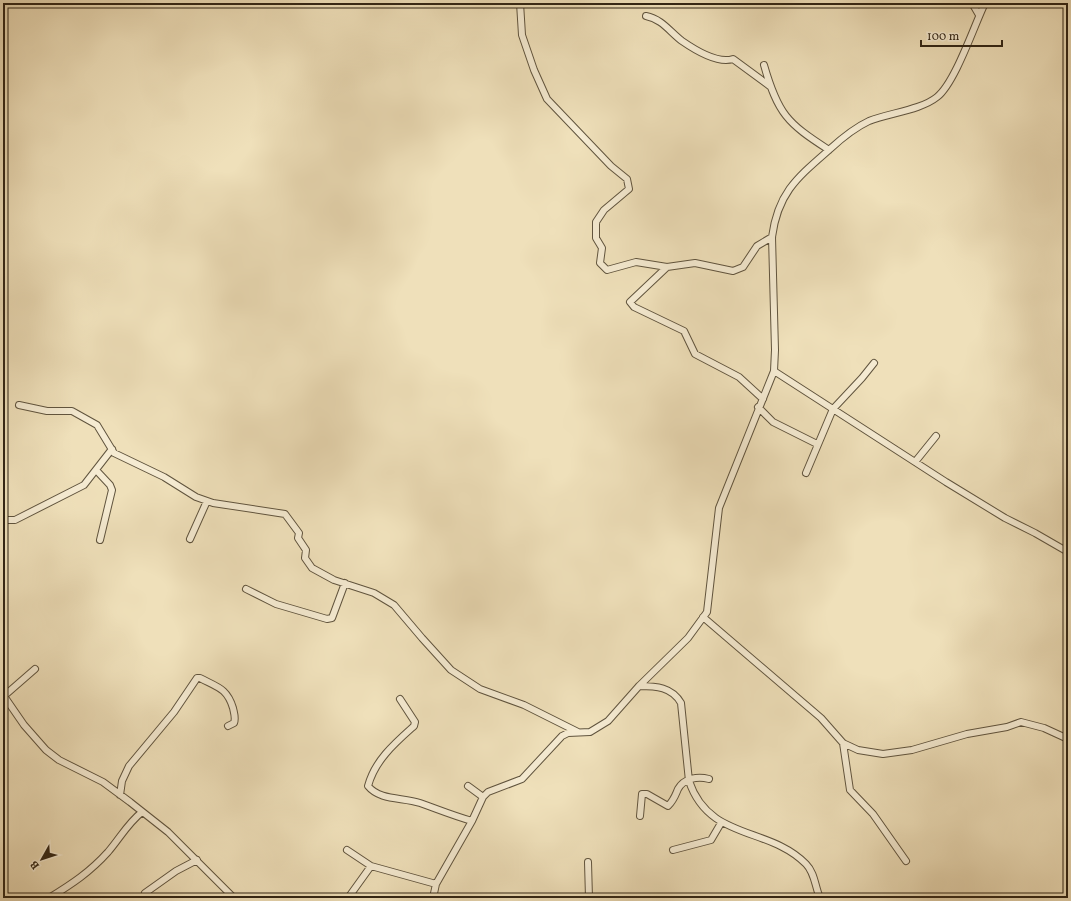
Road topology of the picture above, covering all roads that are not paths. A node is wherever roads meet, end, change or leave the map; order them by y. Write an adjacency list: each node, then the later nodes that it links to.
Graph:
1 (520, 3): 10 (street)
2 (972, 3): 4 (street)
3 (985, 3): 4 (street)
4 (979, 15): 8 (street)
5 (646, 16): 7 (street)
6 (764, 65): 7 (street)
7 (770, 87): 8 (street)
8 (829, 150): 9 (street)
9 (772, 237): 10 (street); 12 (street)
10 (667, 267): 13 (street)
11 (874, 363): 16 (street)
12 (774, 370): 13 (street); 16 (street)
13 (763, 398): 15 (street)
14 (19, 405): 19 (street)
15 (758, 407): 18 (street); 30 (street)
16 (833, 409): 18 (street); 20 (street)
17 (936, 436): 20 (street)
18 (818, 444): 22 (street)
19 (112, 449): 21 (street); 23 (street)
20 (915, 462): 27 (street)
21 (96, 470): 24 (street); 26 (street)
22 (806, 473)
23 (207, 501): 25 (street); 28 (street)
24 (3, 520)
25 (190, 539)
26 (100, 540)
27 (1068, 552)
28 (345, 583): 29 (street); 35 (street)
29 (246, 589)
30 (704, 617): 32 (street); 37 (street)
31 (35, 669): 41 (street)
32 (639, 686): 35 (street); 39 (street)
33 (400, 699): 45 (street)
34 (228, 726): 41 (street)
35 (579, 733): 42 (street)
36 (1068, 739): 37 (street)
37 (843, 742): 50 (street)
38 (709, 779): 39 (street)
39 (689, 781): 44 (street); 46 (street)
40 (468, 786): 42 (street)
41 (120, 795): 43 (street)
42 (482, 797): 45 (street)
43 (142, 812): 49 (street); 55 (street)
44 (640, 816)
45 (472, 821): 53 (street)
46 (721, 822): 48 (street); 60 (street)
47 (347, 850): 52 (street)
48 (673, 850)
49 (197, 860): 54 (street); 56 (street)
50 (906, 861)
51 (588, 862): 59 (street)
52 (371, 866): 53 (street); 57 (street)
53 (436, 884): 58 (street)
54 (145, 893)
55 (49, 898)
56 (234, 898)
57 (348, 898)
58 (433, 898)
59 (589, 898)
60 (820, 898)

